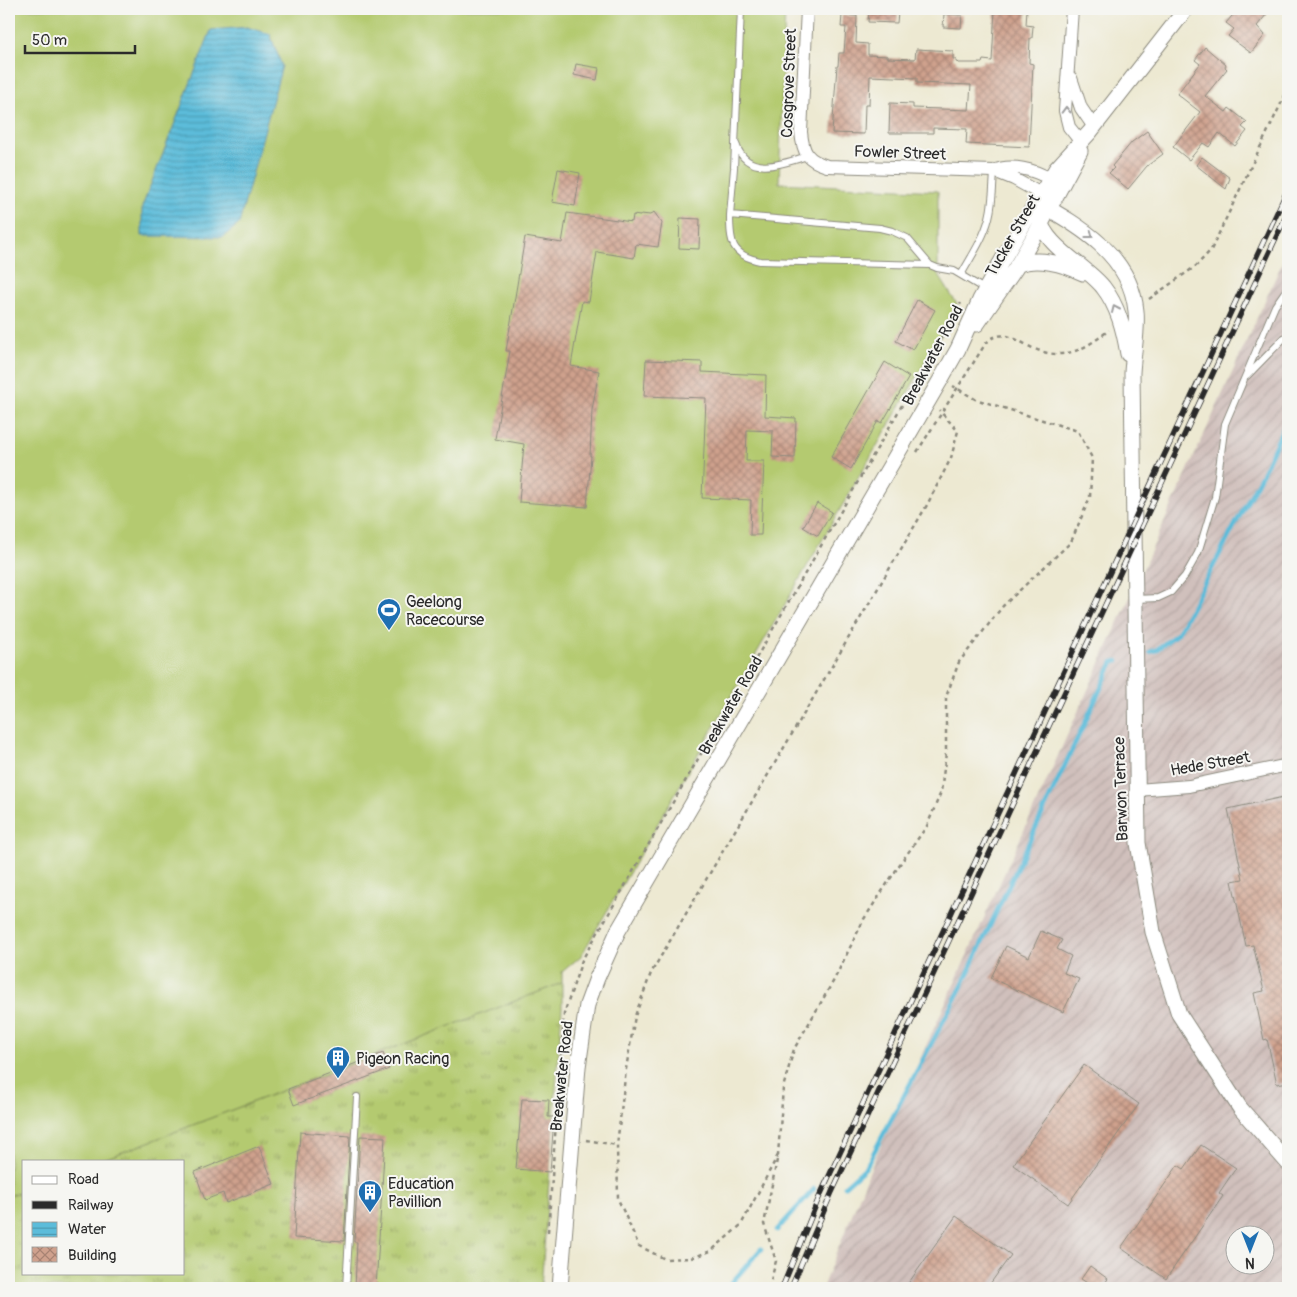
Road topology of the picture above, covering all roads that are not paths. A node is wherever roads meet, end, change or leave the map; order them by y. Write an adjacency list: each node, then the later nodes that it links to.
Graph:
1 (741, 9): 7 (lane)
2 (807, 9): 8 (street, Cosgrove Street)
3 (1072, 9): 5 (street)
4 (1186, 9): 6 (street, Tucker Street)
5 (1069, 74): 6 (street); 6 (street, one-way to 5)
6 (1087, 137): 10 (street, Tucker Street)
7 (735, 142): 8 (lane); 11 (lane)
8 (807, 156): 9 (street, Fowler Street)
9 (994, 171): 10 (street, Fowler Street); 15 (lane)
10 (1047, 195): 12 (street, Tucker Street); 18 (street); 21 (street, Barwon Terrace, one-way to 21)
11 (730, 215): 13 (lane); 13 (lane)
12 (1040, 224): 14 (street, Tucker Street); 17 (street, Barwon Terrace)
13 (930, 265): 15 (lane)
14 (1017, 265): 17 (street, Barwon Terrace); 18 (street, Tucker Street)
15 (961, 275): 18 (lane)
16 (1288, 286): 22 (lane)
17 (1104, 288): 21 (street, Barwon Terrace, one-way to 17)
18 (991, 293): 20 (street, Tucker Street)
19 (1288, 334): 22 (lane)
20 (958, 349): 29 (street, Breakwater Road)
21 (1132, 373): 23 (street, Barwon Terrace)
22 (1245, 378): 23 (lane)
23 (1133, 599): 25 (street, Barwon Terrace)
24 (1288, 765): 25 (street, Hede Street)
25 (1137, 790): 27 (street, Barwon Terrace)
26 (357, 1097): 28 (lane)
27 (1288, 1163)
28 (346, 1288)
29 (560, 1288)

